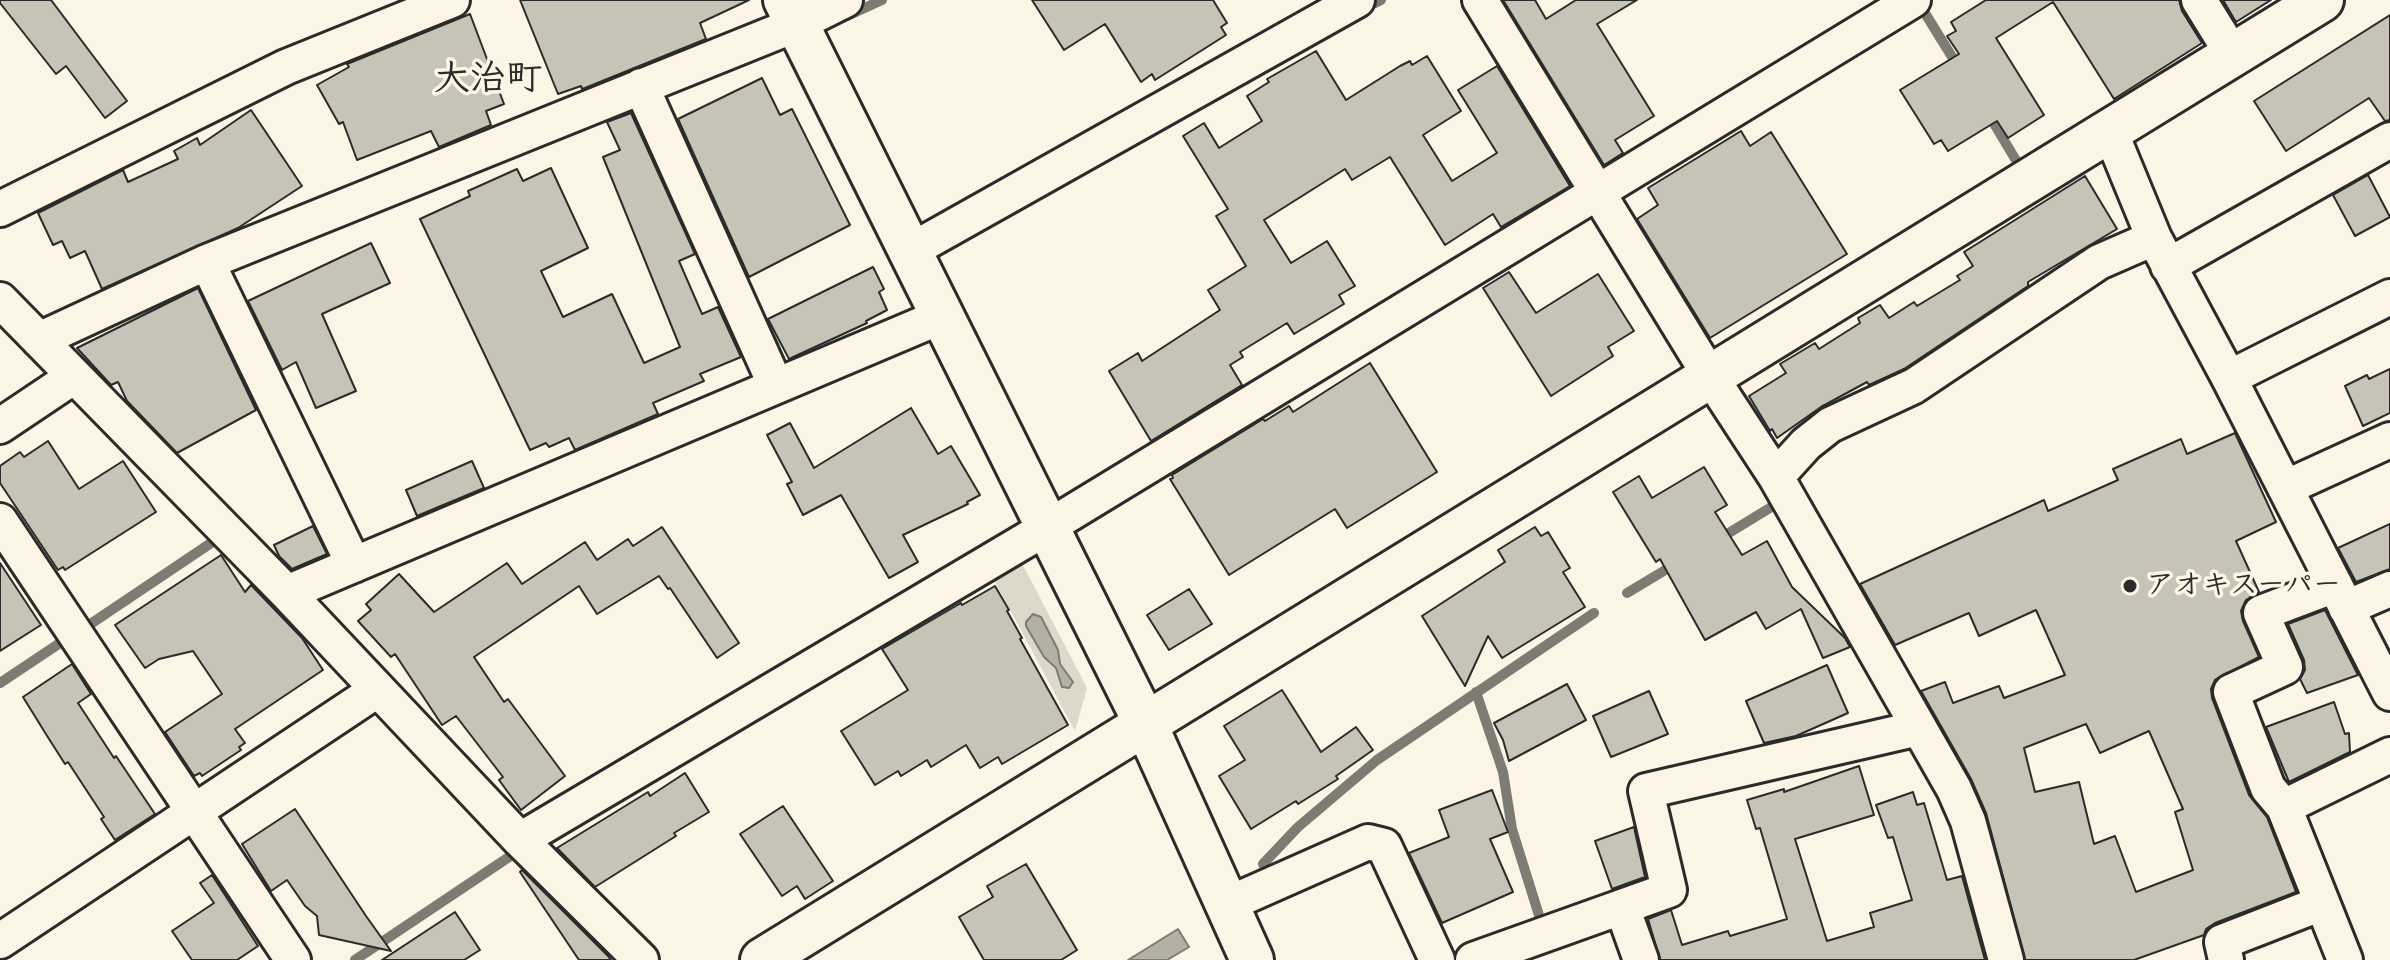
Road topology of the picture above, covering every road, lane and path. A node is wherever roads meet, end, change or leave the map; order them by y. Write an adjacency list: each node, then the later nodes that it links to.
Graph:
1 (452, 0): 14 (street)
2 (845, 0): 8 (street)
3 (1357, 0): 15 (street)
4 (1480, 0): 13 (street)
5 (1913, 0): 13 (street)
6 (2199, 0): 9 (street)
7 (2322, 0): 9 (street)
8 (791, 12): 10 (street); 15 (street)
9 (2233, 55): 11 (street)
10 (641, 86): 17 (street); 25 (street)
11 (2110, 131): 16 (street); 22 (street)
12 (2390, 140): 16 (street)
13 (1598, 193): 22 (street); 31 (street)
14 (0, 209)
15 (910, 251): 20 (street)
16 (2161, 252): 24 (street); 28 (street)
17 (207, 262): 21 (street); 32 (street)
18 (2390, 297): 24 (street)
19 (0, 300): 21 (street)
20 (942, 316): 25 (street); 31 (street)
21 (39, 340): 23 (street)
22 (1710, 376): 28 (street); 38 (street)
23 (73, 377): 26 (street); 34 (street)
24 (2229, 378): 29 (street)
25 (776, 386): 32 (street)
26 (0, 426)
27 (2390, 440): 29 (street)
28 (1776, 477): 39 (street)
29 (2285, 488): 35 (street)
30 (0, 521): 42 (street)
31 (1048, 527): 38 (street); 43 (street)
32 (354, 565): 34 (street)
33 (2390, 589): 35 (street)
34 (287, 593): 36 (street)
35 (2341, 596): 37 (street); 41 (street)
36 (377, 690): 42 (street); 43 (street)
37 (2390, 693)
38 (1145, 723): 45 (street); 50 (street)
39 (1919, 728): 46 (street); 55 (street)
40 (2390, 755): 41 (street)
41 (2284, 807): 44 (street)
42 (193, 812): 47 (street); 48 (street)
43 (520, 840): 49 (street)
44 (2322, 903): 56 (street); 57 (street)
45 (1228, 904): 51 (street); 52 (street)
46 (1622, 907): 53 (street); 54 (street)
47 (0, 941)
48 (293, 960)
49 (641, 960)
50 (762, 960)
51 (1252, 960)
52 (1437, 960)
53 (1473, 960)
54 (1641, 960)
55 (2006, 960)
56 (2226, 960)
57 (2345, 960)

